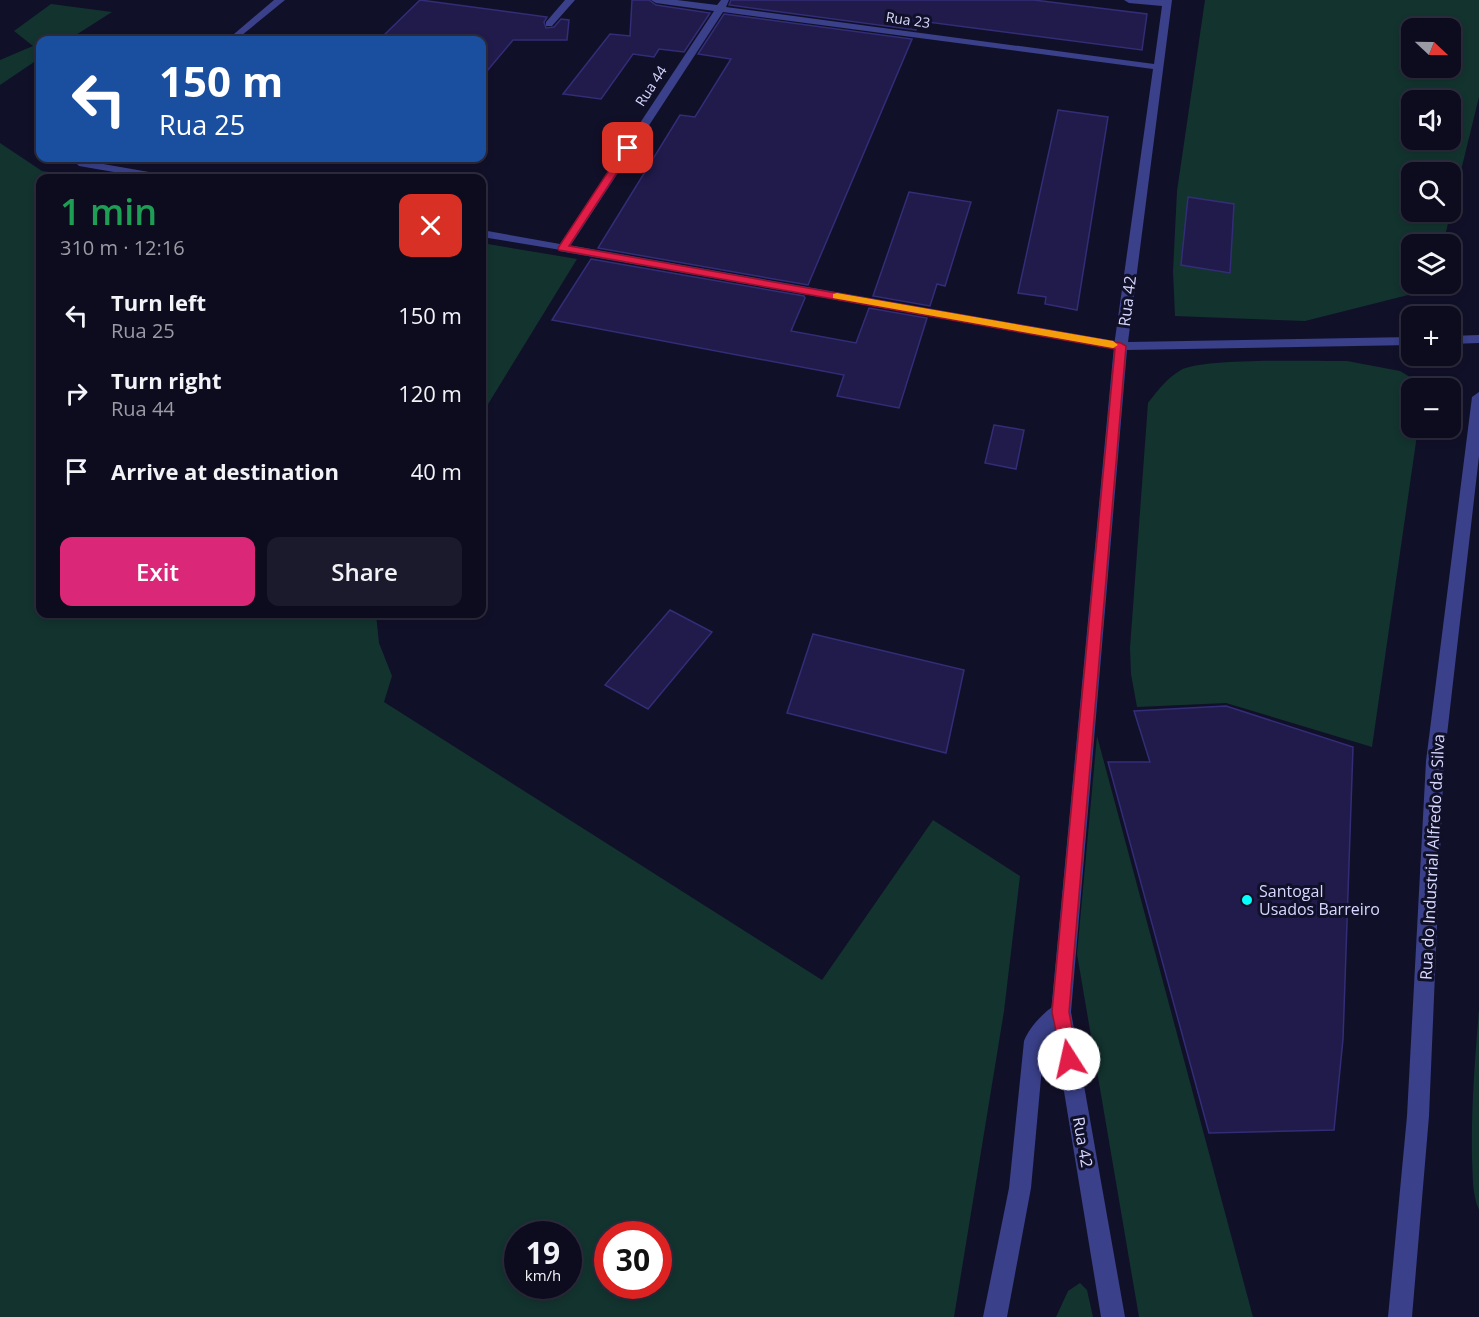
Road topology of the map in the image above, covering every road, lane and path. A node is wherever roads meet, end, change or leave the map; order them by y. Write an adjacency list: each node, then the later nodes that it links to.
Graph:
1 (280, 0): 8 (street)
2 (570, 0): 7 (street)
3 (656, 0): 6 (street, Rua 23)
4 (1129, 0): 5 (street)
5 (1167, 2): 9 (street, Rua 42)
6 (722, 4): 9 (street, Rua 23); 13 (street, Rua 44)
7 (549, 24)
8 (236, 36)
9 (1157, 67): 17 (street, Rua 42)
10 (85, 162): 11 (street)
11 (142, 174)
12 (486, 235): 13 (street)
13 (563, 248): 17 (street)
14 (1479, 339): 15 (street)
15 (1461, 340)
16 (1401, 341): 17 (street)
17 (1121, 346): 19 (street, Rua 42)
18 (1479, 397): 22 (street, Rua do Industrial Alfredo da Silva)
19 (1061, 1012): 20 (street); 21 (street, Rua 42)
20 (995, 1317)
21 (1113, 1317)
22 (1400, 1317)

